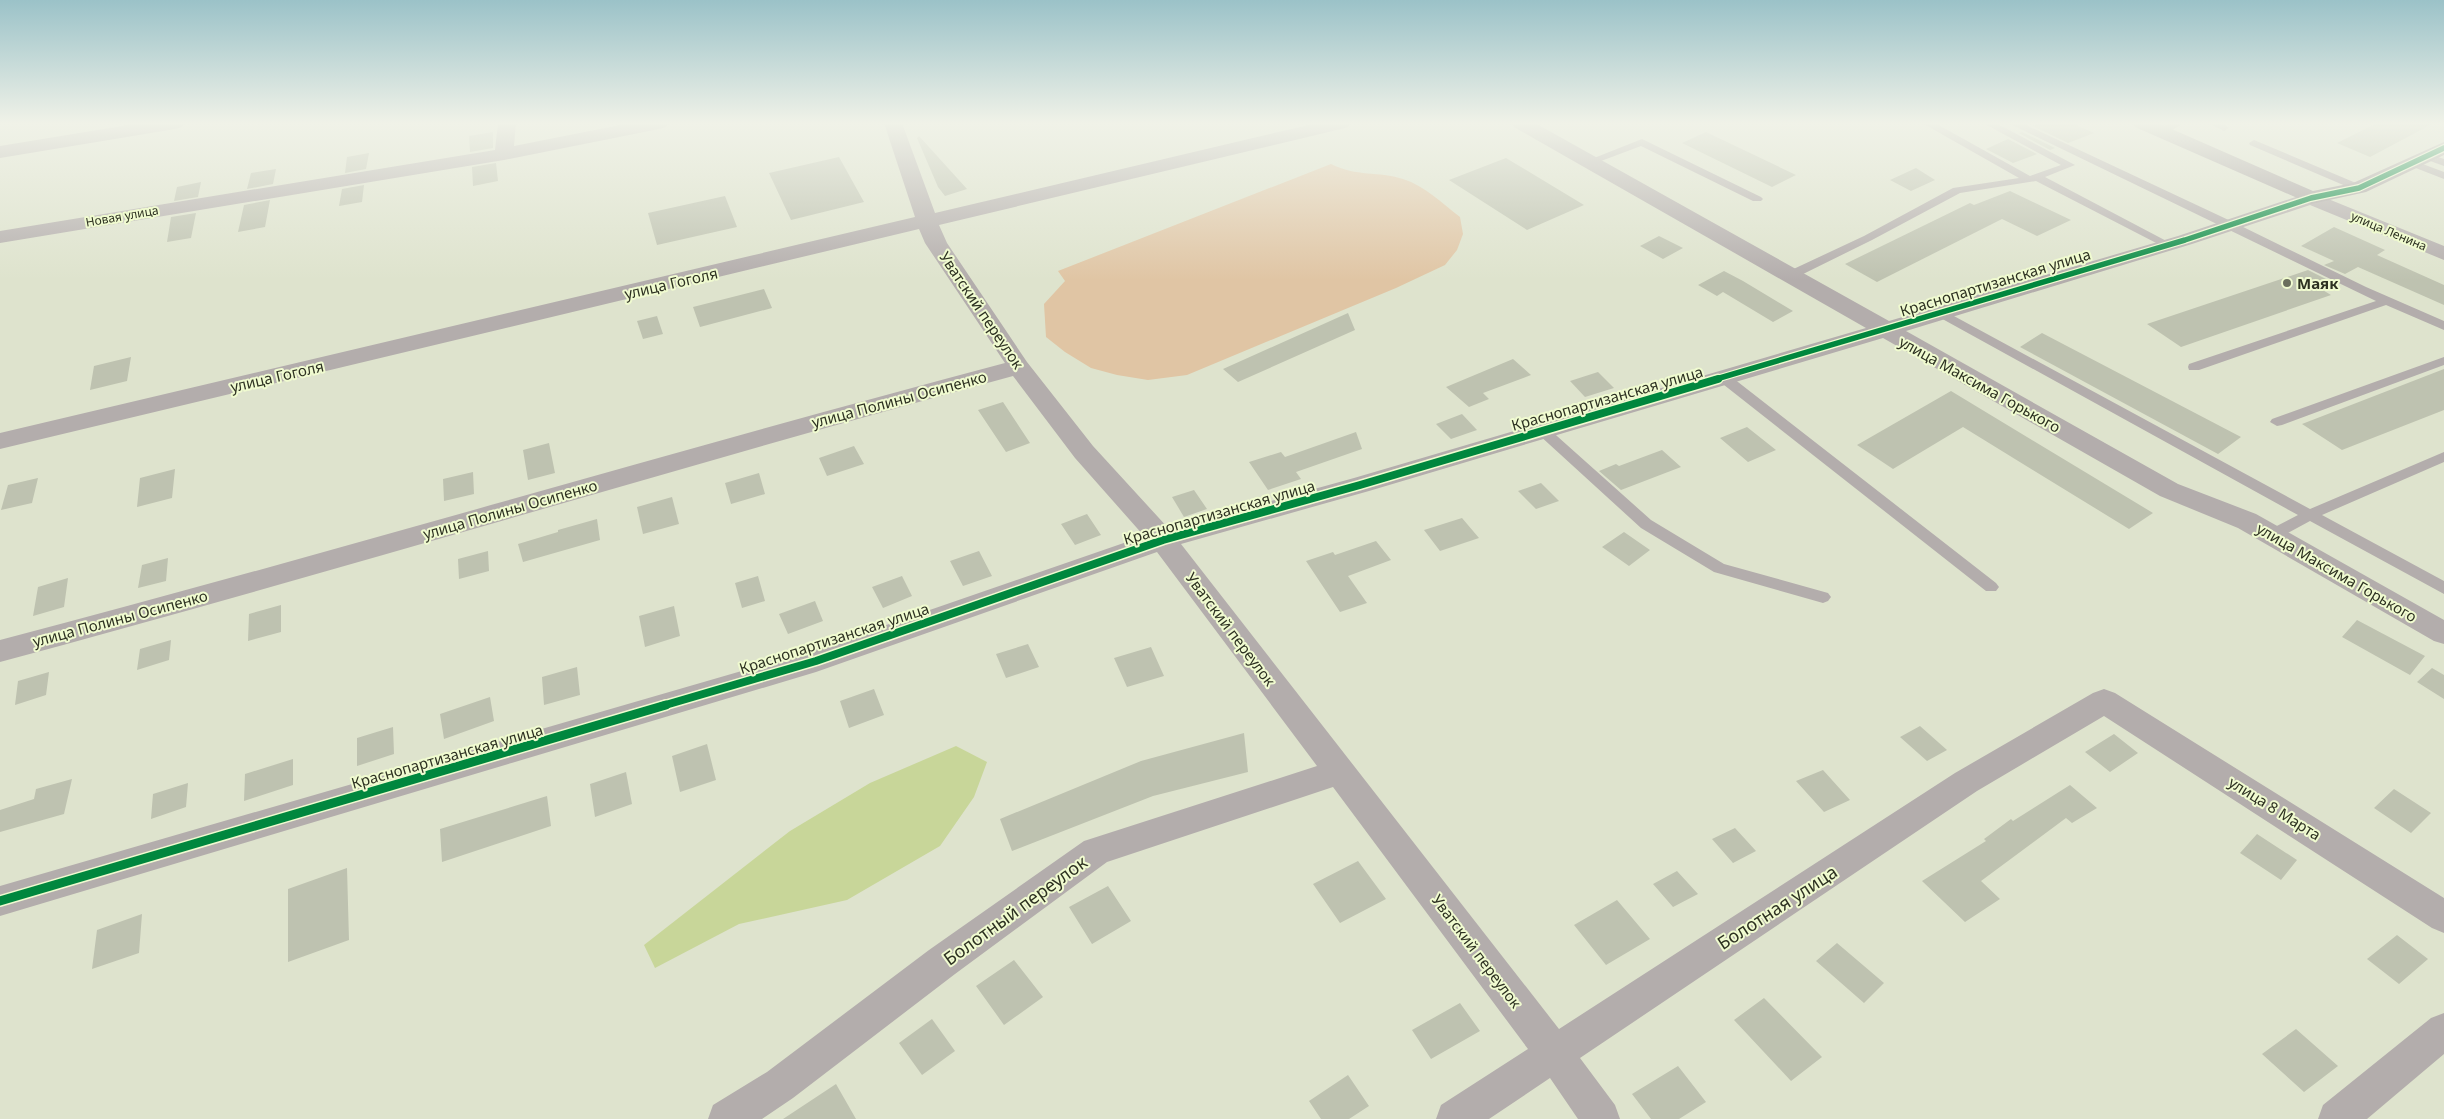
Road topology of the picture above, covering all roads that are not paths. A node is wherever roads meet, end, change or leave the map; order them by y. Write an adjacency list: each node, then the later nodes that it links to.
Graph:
1 (375, 175): 18 (street, Новая улица)
2 (912, 175): 16 (street, Уватский переулок)
3 (1122, 175): 16 (street, улица Гоголя)
4 (1612, 175): 21 (street, улица Максима Горького)
5 (1709, 175): 15 (lane)
6 (2028, 175): 12 (lane)
7 (2041, 175): 12 (lane)
8 (2124, 175): 17 (lane)
9 (2260, 175): 14 (street, улица Ленина)
10 (2329, 175): 13 (lane)
11 (2389, 175): 13 (street, Краснопартизанская улица)
12 (2033, 178): 19 (lane); 21 (lane)
13 (2359, 188): 14 (street, Краснопартизанская улица)
14 (2312, 198): 17 (street, Краснопартизанская улица); 20 (street, улица Ленина)
15 (1757, 199)
16 (926, 222): 27 (street, Уватский переулок); 32 (street, улица Гоголя)
17 (2231, 225): 19 (street, Краснопартизанская улица); 22 (lane)
18 (0, 237)
19 (2168, 245): 23 (street, Краснопартизанская улица)
20 (2444, 254)
21 (1790, 276): 25 (street, улица Максима Горького)
22 (2387, 301): 24 (lane); 28 (lane)
23 (1941, 313): 25 (street, Краснопартизанская улица); 34 (lane)
24 (2444, 326)
25 (1884, 330): 29 (street, Краснопартизанская улица); 35 (street, улица Максима Горького)
26 (2444, 361): 30 (lane)
27 (1019, 367): 36 (street, Уватский переулок); 41 (street, улица Полины Осипенко)
28 (2194, 367)
29 (1724, 378): 31 (street, Краснопартизанская улица); 37 (lane)
30 (2276, 422)
31 (1543, 431): 36 (street, Краснопартизанская улица); 39 (lane)
32 (0, 441)
33 (2444, 457): 34 (lane)
34 (2309, 515): 35 (lane); 38 (lane)
35 (2272, 535): 40 (street, улица Максима Горького)
36 (1163, 540): 43 (street, Уватский переулок); 44 (street, Краснопартизанская улица)
37 (1991, 587)
38 (2444, 588)
39 (1823, 597)
40 (2444, 633)
41 (0, 651)
42 (2104, 701): 45 (street, улица 8 Марта); 47 (street, Болотная улица)
43 (1340, 772): 47 (street, Уватский переулок); 48 (street, Болотный переулок)
44 (0, 901)
45 (2444, 917)
46 (2444, 1031): 51 (street)
47 (1555, 1054): 49 (street, Болотная улица); 50 (street, Уватский переулок)
48 (727, 1119)
49 (1455, 1119)
50 (1601, 1119)
51 (2337, 1119)

